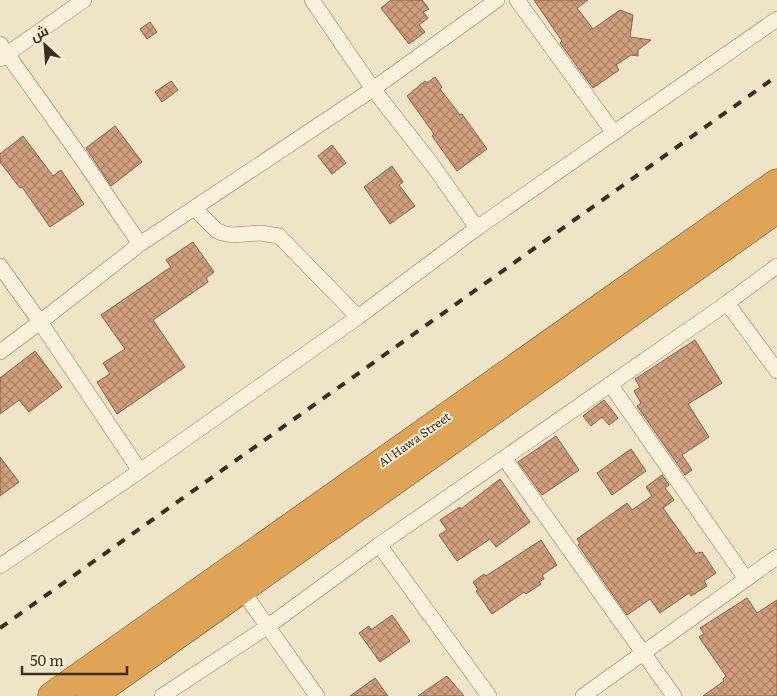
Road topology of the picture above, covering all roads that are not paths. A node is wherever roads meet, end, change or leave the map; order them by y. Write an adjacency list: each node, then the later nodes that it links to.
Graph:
1 (84, 0): 6 (street)
2 (312, 0): 7 (street)
3 (497, 0): 7 (street)
4 (517, 0): 8 (street)
5 (777, 19): 8 (street)
6 (2, 53): 13 (street)
7 (373, 89): 10 (street); 12 (street)
8 (614, 132): 12 (street)
9 (777, 183): 32 (highway, Al Hawa Street)
10 (194, 208): 13 (street); 17 (street)
11 (777, 209): 28 (highway, Al Hawa Street)
12 (477, 228): 17 (street)
13 (140, 244): 18 (street)
14 (0, 266): 18 (street)
15 (777, 266): 16 (street)
16 (727, 303): 20 (street); 21 (street)
17 (358, 317): 23 (street)
18 (40, 322): 19 (street); 23 (street)
19 (0, 352)
20 (777, 371)
21 (610, 384): 22 (street); 27 (street)
22 (504, 458): 24 (street); 30 (street)
23 (140, 472): 26 (street)
24 (379, 545): 29 (street); 35 (street)
25 (777, 557): 27 (street)
26 (0, 566)
27 (746, 579): 30 (street)
28 (241, 589): 29 (street); 33 (highway, Al Hawa Street)
29 (267, 627): 31 (street); 34 (street)
30 (643, 653): 36 (street); 37 (street)
31 (164, 695)
32 (52, 696)
33 (91, 696)
34 (317, 696)
35 (489, 696)
36 (583, 696)
37 (674, 696)

